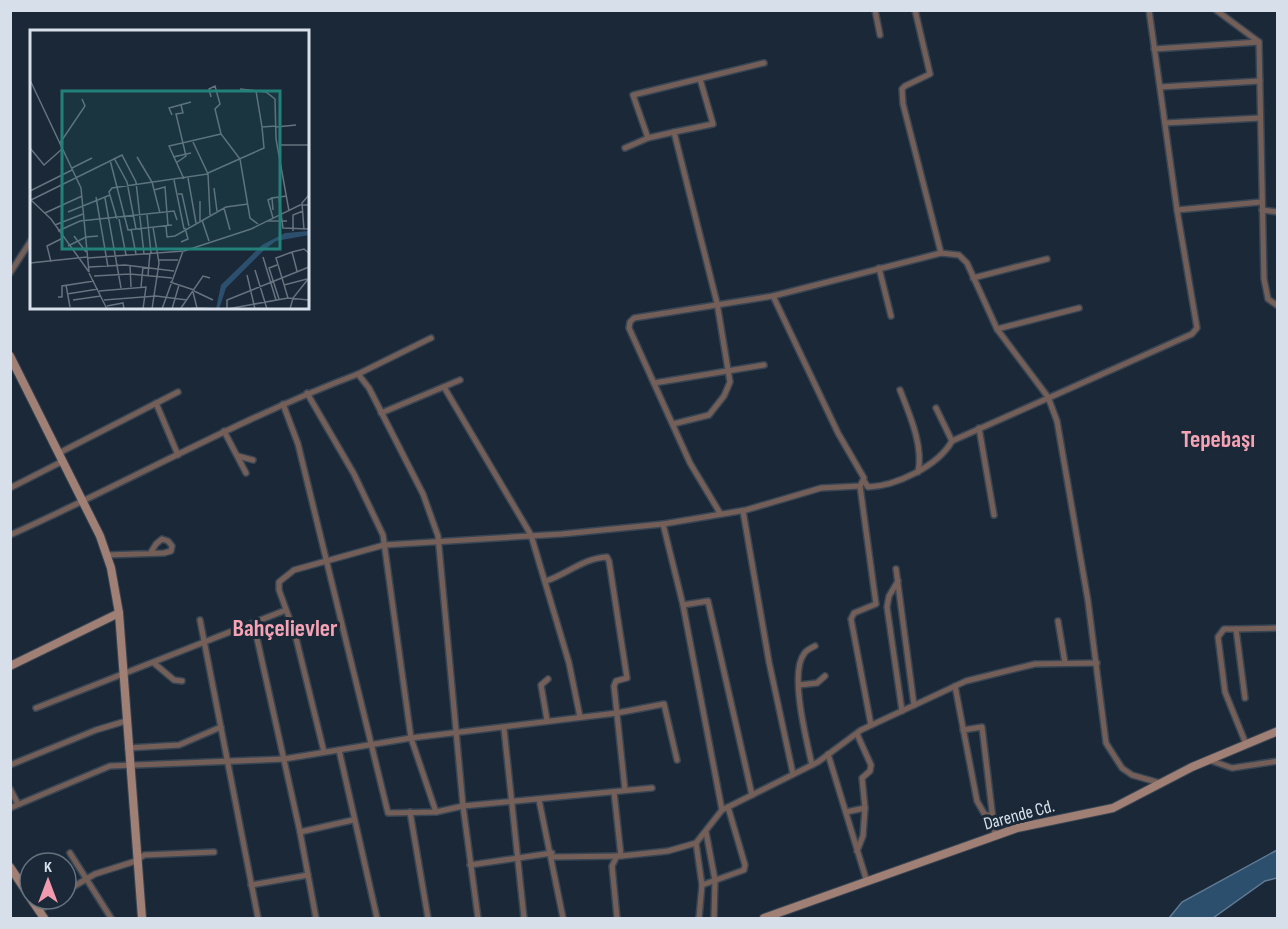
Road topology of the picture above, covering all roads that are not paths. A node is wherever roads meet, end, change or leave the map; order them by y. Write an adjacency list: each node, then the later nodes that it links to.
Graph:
1 (875, 10): 5 (street)
2 (915, 10): 22 (street)
3 (1149, 10): 7 (street)
4 (1216, 10): 6 (street)
5 (880, 35)
6 (1259, 42): 7 (street); 10 (street)
7 (1154, 48): 11 (street)
8 (764, 63): 9 (street)
9 (700, 79): 14 (street); 15 (street)
10 (1260, 81): 11 (street); 12 (street)
11 (1160, 87): 13 (street)
12 (1260, 118): 13 (street); 17 (street)
13 (1165, 123): 18 (street)
14 (674, 132): 15 (street); 28 (street)
15 (648, 138): 16 (street)
16 (625, 148)
17 (1262, 202): 18 (street); 19 (street)
18 (1177, 210): 44 (street)
19 (1262, 210): 20 (street); 29 (street)
20 (1278, 212)
21 (30, 242): 25 (street)
22 (940, 253): 24 (street); 26 (street)
23 (1047, 259): 26 (street)
24 (879, 268): 27 (street); 31 (street)
25 (10, 273)
26 (973, 278): 32 (street)
27 (774, 296): 28 (street); 59 (street)
28 (717, 303): 36 (street); 39 (street)
29 (1278, 306)
30 (1079, 308): 32 (street)
31 (891, 316)
32 (997, 329): 44 (street)
33 (431, 338): 37 (street)
34 (10, 356): 55 (street)
35 (764, 365): 36 (street)
36 (730, 370): 39 (street); 49 (street)
37 (358, 374): 43 (street); 48 (street)
38 (460, 380): 40 (street)
39 (654, 383): 49 (street)
40 (444, 387): 48 (street); 66 (street)
41 (900, 390): 57 (street)
42 (178, 392): 45 (street)
43 (307, 393): 46 (street); 69 (street)
44 (1047, 397): 50 (street); 87 (street)
45 (156, 403): 53 (street); 55 (street)
46 (283, 404): 51 (street); 72 (street)
47 (936, 408): 52 (street)
48 (381, 413): 68 (street)
49 (673, 424): 63 (street)
50 (979, 428): 52 (street); 64 (street)
51 (224, 431): 53 (street); 54 (street)
52 (952, 441): 57 (street)
53 (178, 455): 61 (street)
54 (238, 456): 56 (street); 58 (street)
55 (61, 457): 60 (street); 61 (street)
56 (253, 460)
57 (918, 472): 59 (street)
58 (246, 473)
59 (862, 484): 62 (street); 104 (street)
60 (10, 488)
61 (85, 502): 67 (street); 71 (street)
62 (743, 511): 63 (street); 126 (street)
63 (720, 513): 65 (street)
64 (994, 515)
65 (663, 524): 66 (street); 76 (street)
66 (531, 535): 68 (street); 74 (street)
67 (10, 536)
68 (438, 541): 69 (street); 109 (street)
69 (384, 545): 72 (street); 111 (street)
70 (151, 552): 71 (street)
71 (107, 555): 78 (street)
72 (327, 560): 77 (street); 113 (street)
73 (896, 569): 75 (street)
74 (546, 580): 100 (street); 101 (street)
75 (898, 581): 97 (street); 99 (street)
76 (683, 605): 132 (street); 140 (street)
77 (286, 610): 81 (street); 116 (street)
78 (119, 613): 89 (street); 90 (street)
79 (200, 620): 84 (street)
80 (1058, 621): 86 (street)
81 (254, 625): 84 (street); 118 (street)
82 (1278, 628): 83 (street)
83 (1236, 629): 96 (street); 112 (street)
84 (204, 644): 88 (street); 105 (street)
85 (815, 646): 94 (street)
86 (1065, 663): 87 (street); 95 (street)
87 (1097, 663): 127 (street)
88 (155, 664): 90 (street); 93 (street)
89 (10, 666)
90 (123, 676): 98 (street); 103 (street)
91 (825, 676): 94 (street)
92 (548, 679): 102 (street)
93 (182, 681)
94 (799, 685): 125 (street)
95 (954, 686): 97 (street); 107 (street)
96 (1245, 698)
97 (914, 705): 99 (street)
98 (36, 708)
99 (902, 711): 104 (street)
100 (617, 713): 101 (street); 119 (street); 130 (street)
101 (580, 717): 102 (street)
102 (547, 720): 106 (street)
103 (126, 721): 114 (street); 124 (street)
104 (872, 725): 110 (street)
105 (221, 727): 114 (street); 122 (street)
106 (504, 729): 109 (street); 134 (street)
107 (963, 730): 144 (street); 144 (street)
108 (1278, 731): 112 (street, Darende Cd.)
109 (457, 733): 111 (street); 136 (street)
110 (857, 734): 117 (street); 139 (street)
111 (411, 738): 113 (street); 142 (street)
112 (1246, 744): 120 (street, Darende Cd.)
113 (372, 745): 115 (street); 141 (street)
114 (128, 748): 123 (street)
115 (339, 750): 116 (street); 145 (street)
116 (324, 752): 118 (street)
117 (828, 754): 125 (street); 143 (street)
118 (284, 759): 122 (street); 146 (street)
119 (677, 759)
120 (1209, 760): 121 (street); 127 (street, Darende Cd.)
121 (1278, 761)
122 (227, 763): 123 (street); 163 (street)
123 (129, 764): 135 (street); 155 (street)
124 (10, 765)
125 (812, 765): 126 (street)
126 (793, 774): 132 (street)
127 (1162, 783): 148 (street, Darende Cd.)
128 (652, 788): 130 (street)
129 (10, 789): 135 (street)
130 (626, 790): 131 (street)
131 (614, 792): 133 (street); 153 (street)
132 (752, 795): 137 (street)
133 (539, 801): 134 (street); 152 (street)
134 (510, 803): 136 (street); 154 (street)
135 (18, 804): 138 (street)
136 (464, 806): 142 (street); 157 (street)
137 (728, 807): 140 (street); 160 (street)
138 (10, 808)
139 (865, 808): 143 (street); 150 (street)
140 (722, 810): 147 (street)
141 (410, 812): 142 (street); 172 (street)
142 (436, 812)
143 (846, 812): 150 (street)
144 (992, 815): 148 (street)
145 (353, 820): 146 (street); 171 (street)
146 (300, 832): 158 (street)
147 (706, 832): 149 (street); 160 (street)
148 (995, 836): 161 (street, Darende Cd.)
149 (696, 843): 153 (street); 164 (street)
150 (857, 851): 161 (street)
151 (214, 852): 155 (street)
152 (552, 855): 153 (street); 154 (street); 175 (street)
153 (619, 856): 176 (street)
154 (518, 858): 157 (street); 174 (street)
155 (136, 861): 159 (street); 168 (street)
156 (78, 864): 159 (street)
157 (470, 865): 173 (street)
158 (308, 875): 163 (street); 170 (street)
159 (88, 878): 162 (street); 167 (street)
160 (715, 880): 164 (street); 178 (street)
161 (867, 882): 179 (street, Darende Cd.)
162 (78, 884)
163 (251, 885): 169 (street)
164 (702, 885): 177 (street)
165 (39, 911): 166 (street)
166 (44, 918)
167 (111, 918)
168 (142, 918)
169 (258, 918)
170 (316, 918)
171 (377, 918)
172 (428, 918)
173 (478, 918)
174 (525, 918)
175 (563, 918)
176 (617, 918)
177 (699, 918)
178 (714, 918)
179 (764, 918)

